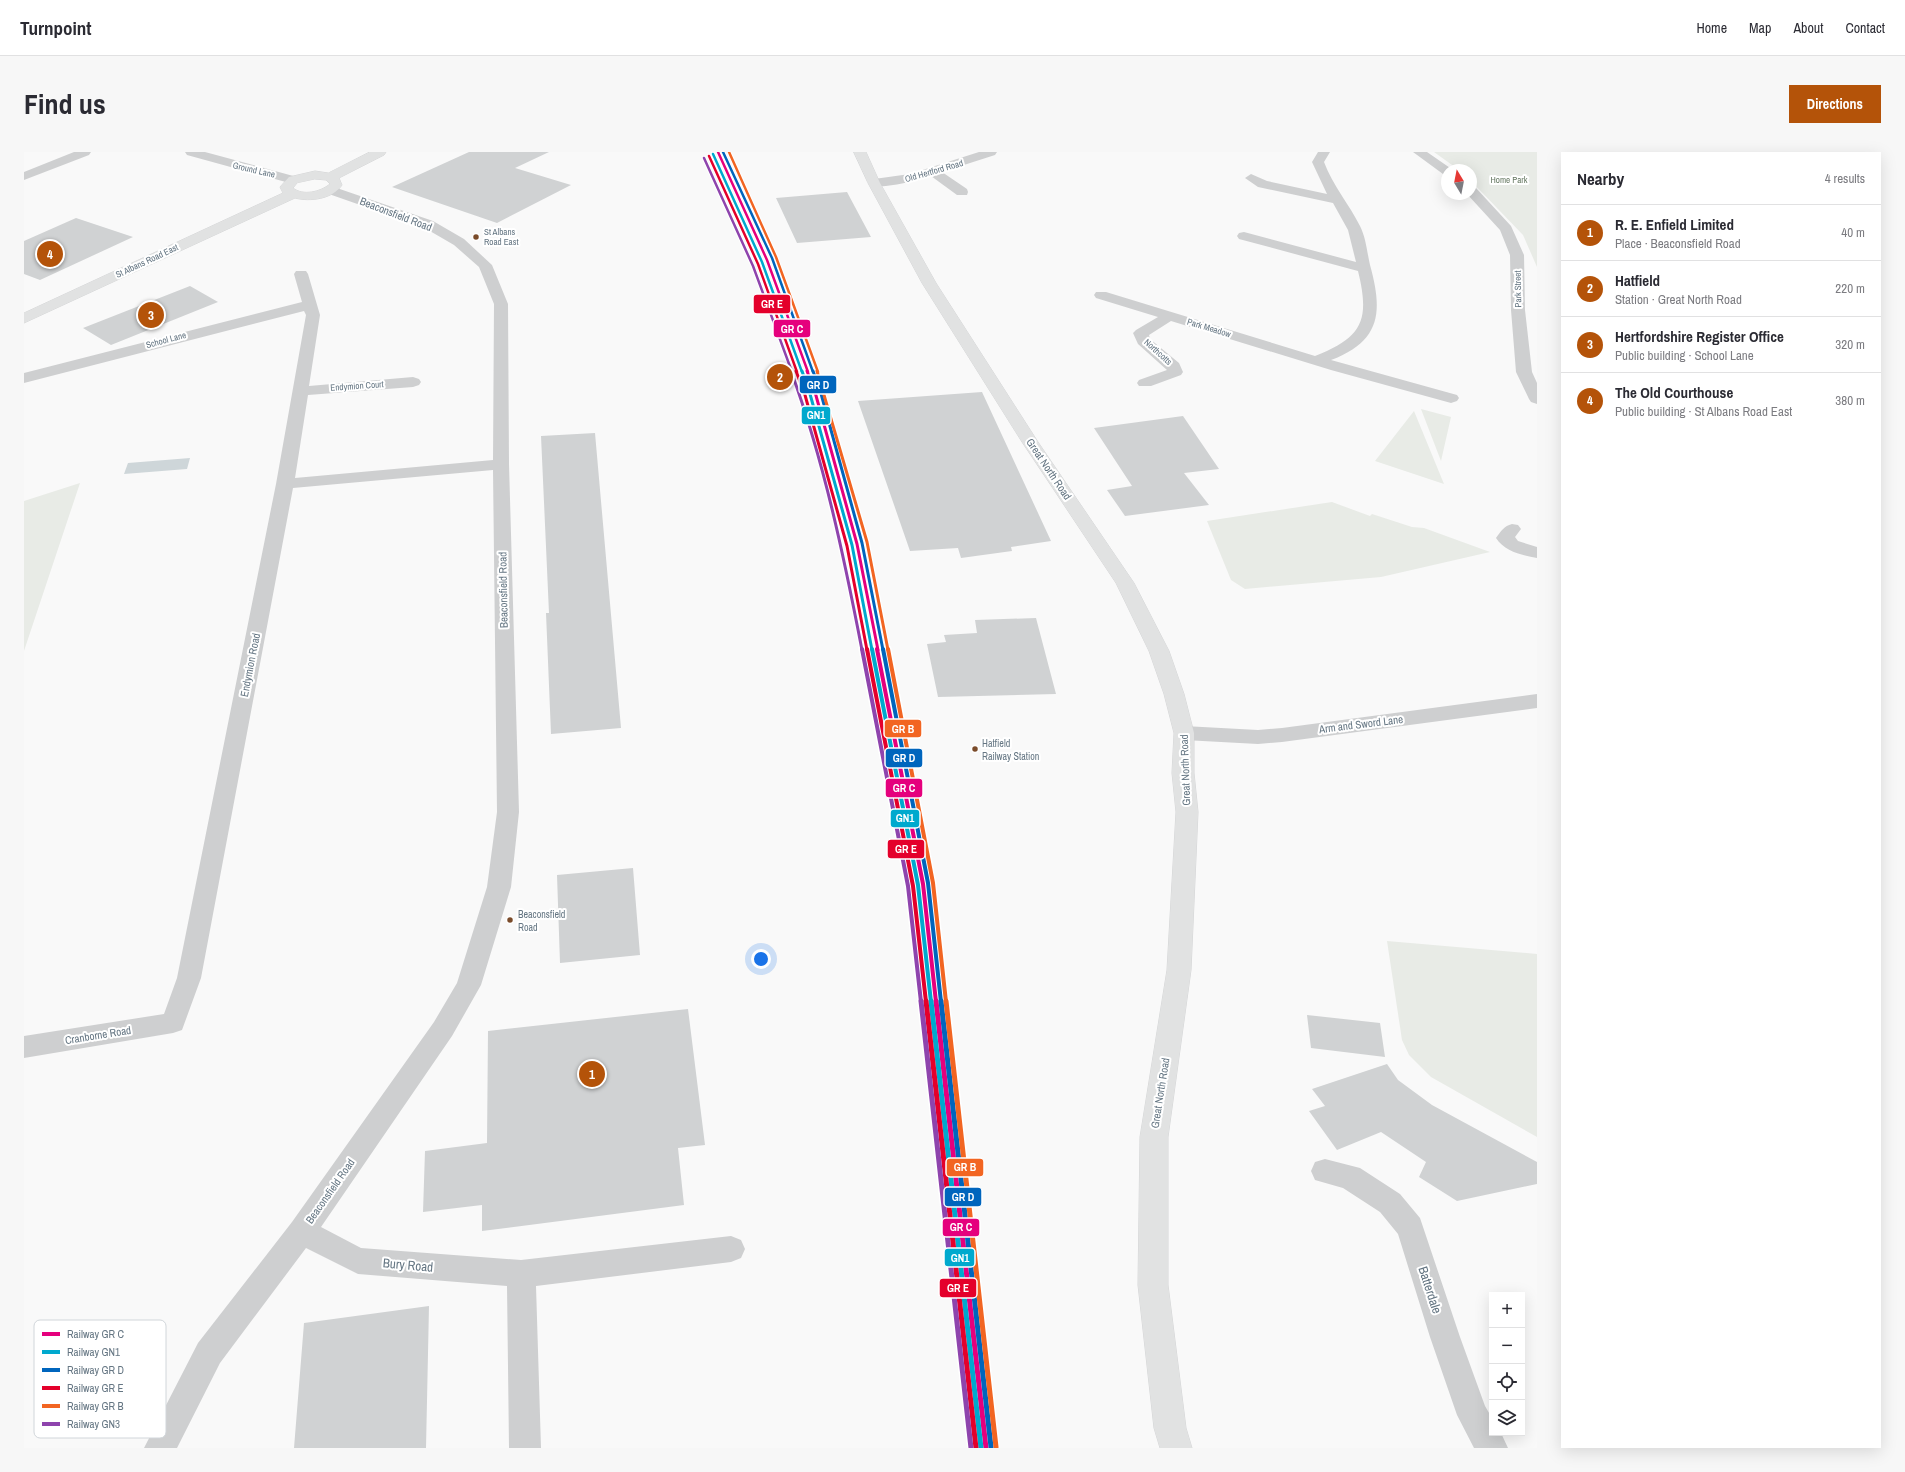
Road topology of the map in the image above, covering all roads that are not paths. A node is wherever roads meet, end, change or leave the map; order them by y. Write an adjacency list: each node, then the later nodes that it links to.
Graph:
1 (85, 152): 10 (street)
2 (191, 152): 14 (street, Ground Lane)
3 (380, 152): 13 (main road, St Albans Road East)
4 (860, 152): 12 (main road, Great North Road)
5 (992, 152): 9 (street, Old Hertford Road)
6 (1324, 152): 17 (street)
7 (1419, 152): 8 (street)
8 (1441, 167)
9 (934, 172): 12 (street, Old Hertford Road); 15 (street)
10 (24, 176)
11 (1250, 178): 17 (street)
12 (874, 183): 37 (main road, Great North Road)
13 (331, 184): 14 (main road, St Albans Road East); 14 (main road, St Albans Road East); 32 (street, Beaconsfield Road)
14 (293, 187): 24 (main road, St Albans Road East)
15 (962, 192)
16 (1477, 198): 31 (street, Park Street)
17 (1336, 200): 19 (street)
18 (1244, 236): 19 (street)
19 (1365, 269): 25 (street)
20 (301, 274): 22 (street, Endymion Road)
21 (1101, 295): 23 (street, Park Meadow)
22 (309, 304): 26 (street, School Lane); 29 (street, Endymion Road)
23 (1170, 316): 25 (street, Park Meadow); 28 (street, Northcotts)
24 (24, 319)
25 (1316, 361): 30 (street, Park Meadow)
26 (24, 378)
27 (413, 382): 29 (street, Endymion Court)
28 (1145, 383)
29 (301, 391): 33 (street, Endymion Road)
30 (1451, 398)
31 (1537, 399)
32 (501, 464): 33 (street); 41 (street, Beaconsfield Road)
33 (285, 484): 38 (street, Endymion Road)
34 (1512, 529): 35 (street)
35 (1537, 553)
36 (1537, 701): 37 (street, Arm and Sword Lane)
37 (1184, 733): 48 (main road, Great North Road)
38 (173, 1023): 39 (street, Cranborne Road)
39 (24, 1047)
40 (1326, 1171): 49 (street, Batterdale)
41 (302, 1231): 43 (street, Bury Road); 44 (street, Beaconsfield Road)
42 (731, 1249): 43 (street, Bury Road)
43 (521, 1274): 47 (street)
44 (166, 1436)
45 (165, 1438): 46 (street, Beaconsfield Road)
46 (160, 1448)
47 (525, 1448)
48 (1176, 1448)
49 (1492, 1448)

